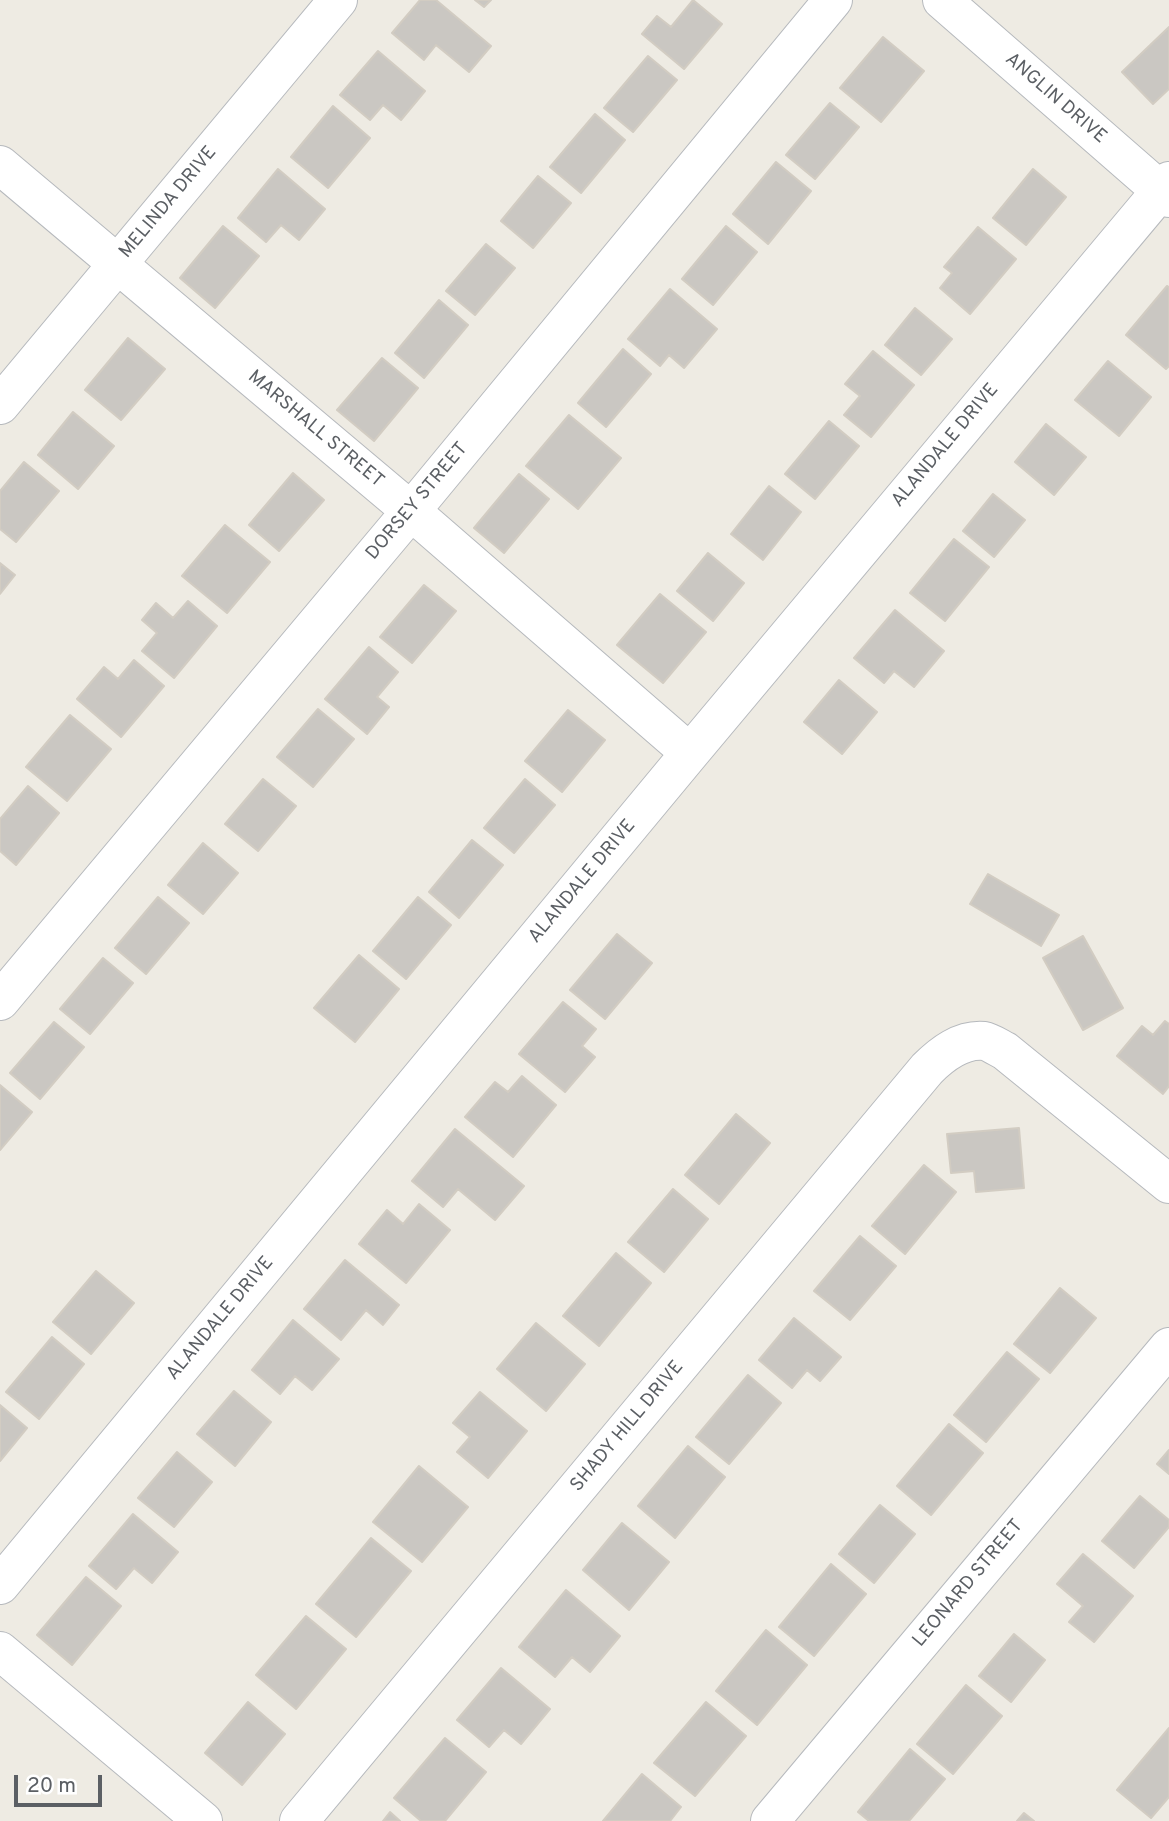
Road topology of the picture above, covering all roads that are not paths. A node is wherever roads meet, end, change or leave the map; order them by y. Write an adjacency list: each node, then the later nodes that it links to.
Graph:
1 (338, 0): 6 (street, MELINDA DRIVE)
2 (833, 0): 8 (street, DORSEY STREET)
3 (942, 0): 5 (street, ANGLIN DRIVE)
4 (0, 165): 6 (street, MARSHALL STREET)
5 (1166, 190): 9 (street, ALANDALE DRIVE)
6 (118, 264): 7 (street, MELINDA DRIVE); 8 (street, MARSHALL STREET)
7 (0, 405)
8 (411, 511): 9 (street, MARSHALL STREET); 10 (street, DORSEY STREET)
9 (690, 753): 13 (street, ALANDALE DRIVE)
10 (0, 1001)
11 (1169, 1184): 16 (street, SHADY HILL DRIVE)
12 (1169, 1347): 17 (street, LEONARD STREET)
13 (0, 1585)
14 (0, 1651): 15 (street)
15 (203, 1821)
16 (299, 1821)
17 (770, 1821)

